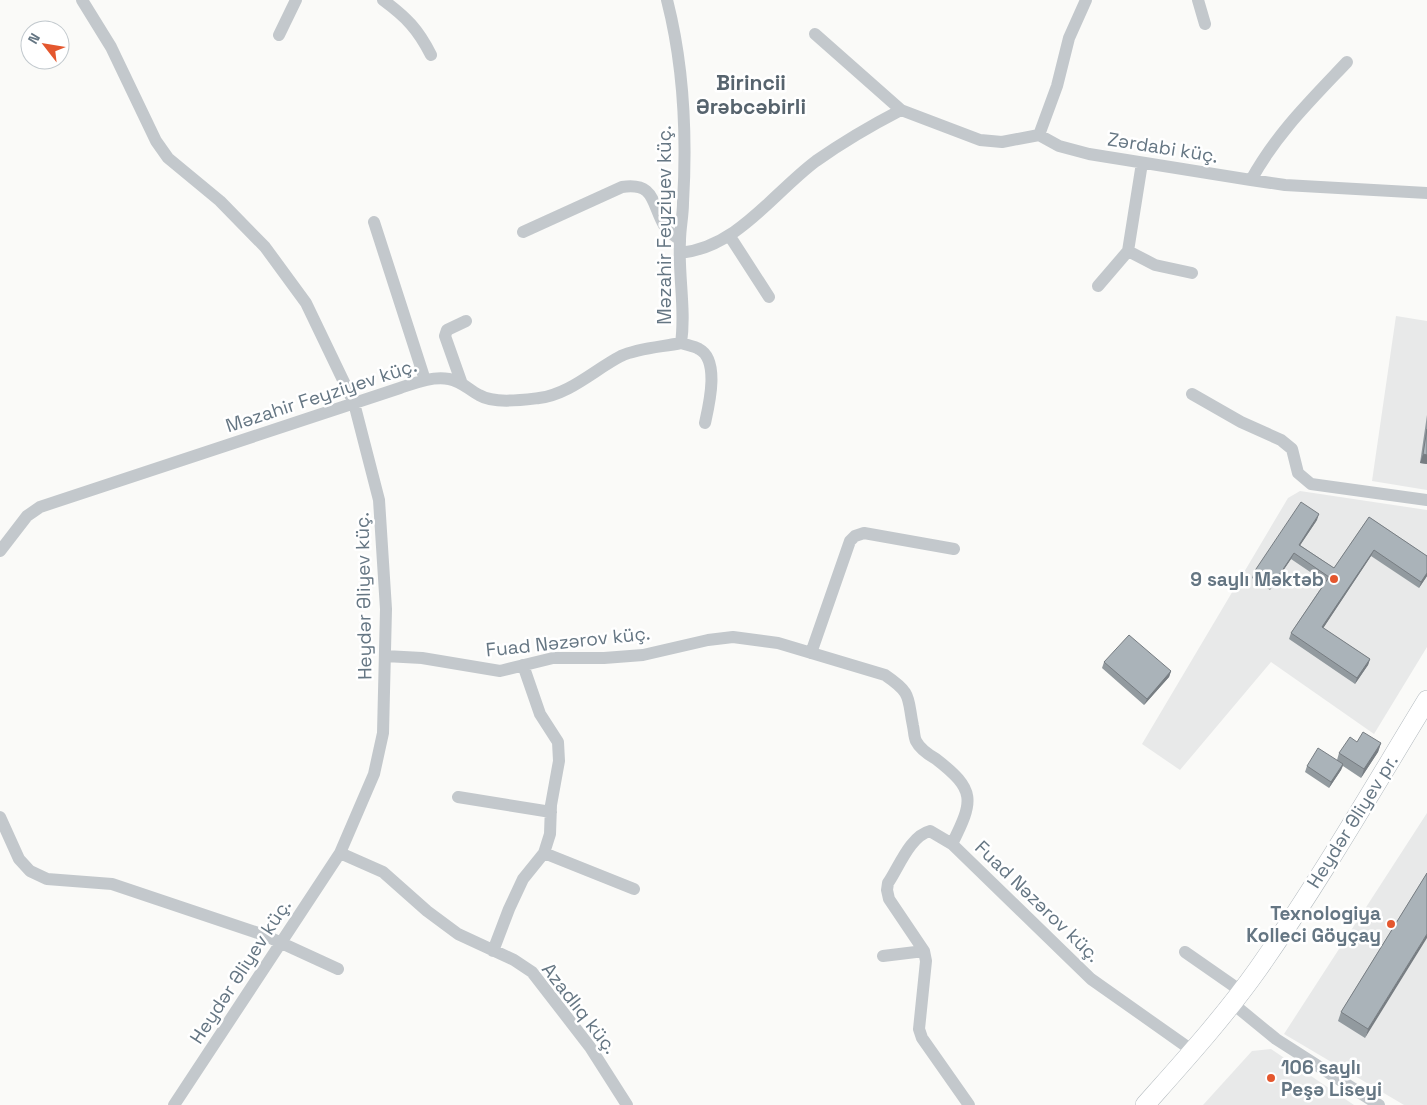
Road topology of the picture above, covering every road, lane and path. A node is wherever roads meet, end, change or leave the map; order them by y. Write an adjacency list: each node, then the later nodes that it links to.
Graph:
1 (82, 0): 30 (street, Heydər Əliyev küç.)
2 (296, 0): 9 (street)
3 (383, 0): 10 (street)
4 (667, 0): 20 (street, Məzahir Feyziyev küç.)
5 (1086, 0): 13 (street)
6 (1198, 0): 7 (street)
7 (1205, 24)
8 (816, 34): 12 (street)
9 (279, 35)
10 (431, 55)
11 (1347, 62): 15 (street)
12 (901, 110): 13 (street); 19 (street)
13 (1039, 135): 14 (street, Zərdabi küç.)
14 (1142, 162): 15 (street, Zərdabi küç.); 21 (street)
15 (1251, 180): 16 (street, Zərdabi küç.)
16 (1427, 193)
17 (374, 222): 27 (street)
18 (523, 232): 20 (street)
19 (729, 235): 20 (street); 24 (street)
20 (680, 246): 26 (street, Məzahir Feyziyev küç.)
21 (1128, 251): 22 (street); 23 (street)
22 (1192, 273)
23 (1098, 286)
24 (769, 297)
25 (466, 321): 28 (street)
26 (681, 343): 28 (street, Məzahir Feyziyev küç.); 31 (street)
27 (425, 380): 28 (street, Məzahir Feyziyev küç.); 30 (street, Məzahir Feyziyev küç.)
28 (462, 384)
29 (1192, 394): 32 (street)
30 (354, 403): 34 (street, Məzahir Feyziyev küç.); 36 (street, Heydər Əliyev küç.)
31 (705, 423)
32 (1427, 500)
33 (954, 549): 35 (street)
34 (0, 551)
35 (811, 653): 37 (street, Fuad Nəzərov küç.); 42 (street, Fuad Nəzərov küç.)
36 (385, 656): 37 (street, Fuad Nəzərov küç.); 43 (street, Heydər Əliyev küç.)
37 (523, 666): 40 (street)
38 (1427, 700): 52 (main road, Heydər Əliyev pr.)
39 (458, 796): 40 (street)
40 (551, 812): 44 (street)
41 (0, 817): 46 (street)
42 (952, 844): 48 (street); 53 (street, Fuad Nəzərov küç.)
43 (340, 853): 46 (street, Heydər Əliyev küç.); 47 (street, Azadlıq küç.)
44 (544, 853): 45 (street); 47 (street)
45 (634, 889)
46 (281, 943): 51 (street); 54 (street, Heydər Əliyev küç.)
47 (493, 951): 55 (street, Azadlıq küç.)
48 (924, 951): 50 (street); 56 (street)
49 (1185, 952): 52 (street)
50 (883, 956)
51 (338, 969)
52 (1237, 997): 53 (main road, Heydər Əliyev pr.); 58 (street)
53 (1193, 1051): 57 (main road, Heydər Əliyev pr.)
54 (174, 1105)
55 (627, 1105)
56 (969, 1105)
57 (1145, 1105)
58 (1379, 1105)

